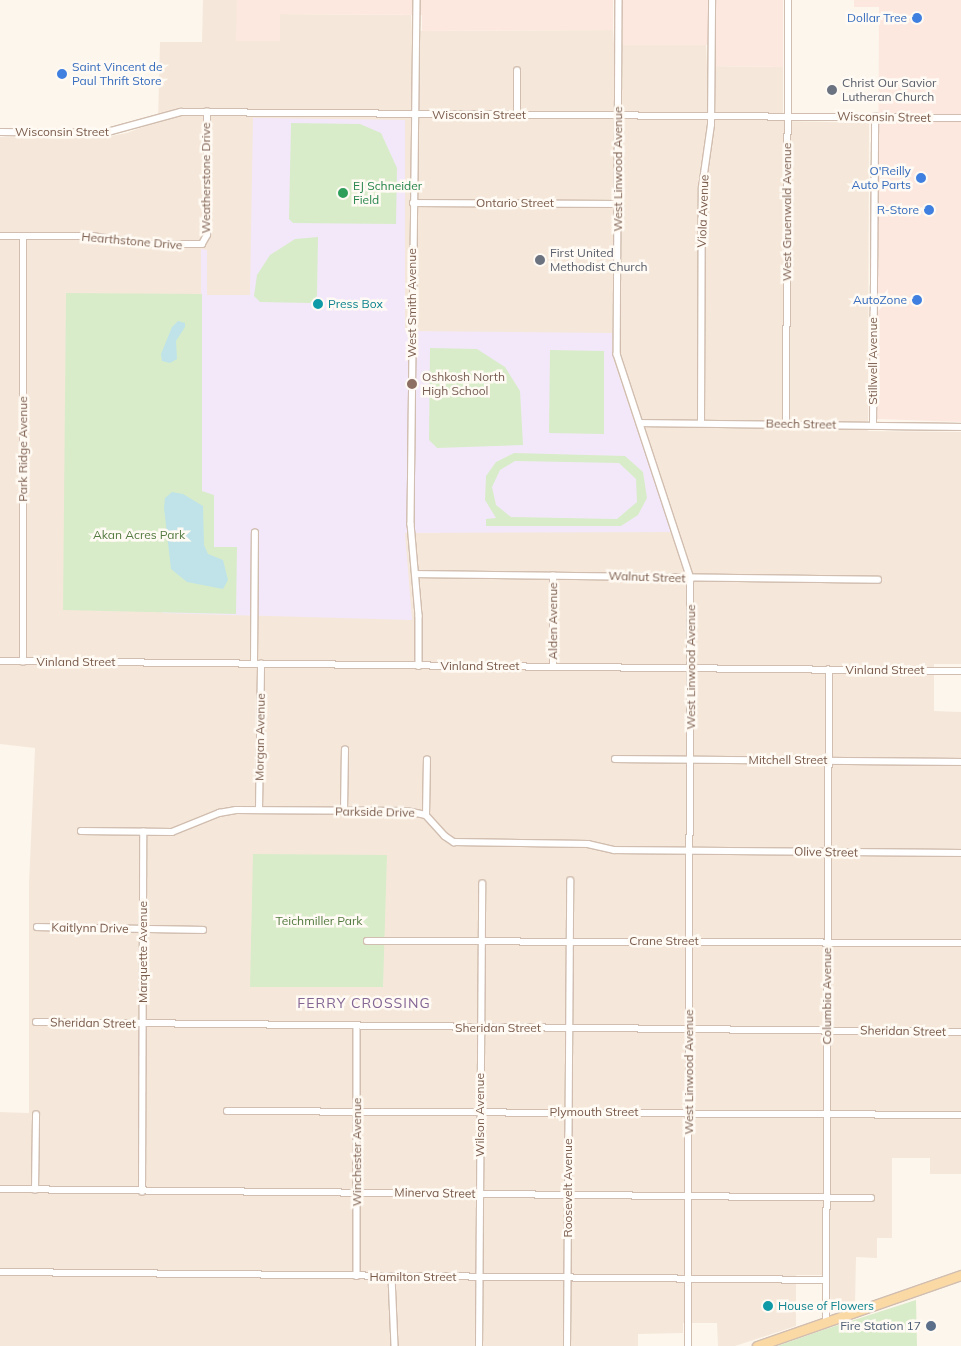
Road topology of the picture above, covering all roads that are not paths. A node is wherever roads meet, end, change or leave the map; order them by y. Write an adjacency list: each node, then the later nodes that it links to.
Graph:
1 (417, 0): 7 (street, West Smith Avenue)
2 (619, 0): 9 (street, West Linwood Avenue)
3 (712, 0): 10 (street, Viola Avenue)
4 (788, 0): 11 (street, West Gruenwald Avenue)
5 (517, 71): 8 (street)
6 (207, 112): 7 (street, Wisconsin Street); 14 (street, Wisconsin Street); 19 (street, Weatherstone Drive)
7 (414, 114): 8 (street, Wisconsin Street); 15 (street, West Smith Avenue)
8 (517, 115): 9 (street, Wisconsin Street)
9 (618, 115): 10 (street, Wisconsin Street); 16 (street, West Linwood Avenue)
10 (711, 116): 11 (street, Wisconsin Street); 21 (street, Viola Avenue)
11 (787, 117): 12 (street, Wisconsin Street); 22 (street, West Gruenwald Avenue)
12 (874, 117): 13 (street, Wisconsin Street); 23 (street, Stillwell Avenue)
13 (961, 118)
14 (0, 132)
15 (413, 203): 16 (street, Ontario Street); 26 (street, West Smith Avenue)
16 (617, 204): 20 (street, West Linwood Avenue)
17 (0, 236): 18 (street, Hearthstone Drive)
18 (24, 237): 19 (street, Hearthstone Drive); 31 (street, Park Ridge Avenue)
19 (204, 243)
20 (640, 423): 21 (street, Beech Street); 28 (street, West Linwood Avenue)
21 (701, 423): 22 (street, Beech Street)
22 (786, 424): 23 (street, Beech Street)
23 (873, 425): 24 (street, Beech Street)
24 (961, 427)
25 (255, 533): 32 (street, Morgan Avenue)
26 (415, 574): 27 (street, Walnut Street); 33 (street, West Smith Avenue)
27 (553, 576): 28 (street, Walnut Street); 34 (street, Alden Avenue)
28 (691, 578): 29 (street, Walnut Street); 35 (street, West Linwood Avenue)
29 (878, 580)
30 (0, 661): 31 (street, Vinland Street)
31 (23, 662): 32 (street, Vinland Street)
32 (258, 664): 33 (street, Vinland Street); 44 (street, Morgan Avenue)
33 (419, 666): 34 (street, Vinland Street)
34 (552, 666): 35 (street, Vinland Street)
35 (691, 668): 36 (street, Vinland Street); 41 (street, West Linwood Avenue)
36 (829, 670): 37 (street, Vinland Street); 42 (street, Columbia Avenue)
37 (961, 671)
38 (345, 750): 45 (street)
39 (615, 759): 41 (street, Mitchell Street)
40 (427, 760): 46 (street)
41 (690, 760): 42 (street, Mitchell Street); 49 (street, West Linwood Avenue)
42 (830, 760): 43 (street, Mitchell Street); 50 (street, Columbia Avenue)
43 (961, 762)
44 (260, 810): 45 (street, Parkside Drive); 48 (street, Parkside Drive)
45 (344, 811): 46 (street, Parkside Drive)
46 (426, 815): 49 (street, Parkside Drive)
47 (82, 831): 48 (street, Parkside Drive)
48 (143, 832): 55 (street, Marquette Avenue)
49 (690, 850): 50 (street, Olive Street); 60 (street, West Linwood Avenue)
50 (828, 852): 51 (street, Olive Street); 61 (street, Columbia Avenue)
51 (961, 853)
52 (570, 880): 58 (street, Roosevelt Avenue)
53 (482, 884): 57 (street, Wilson Avenue)
54 (37, 927): 55 (street, Kaitlynn Drive)
55 (143, 929): 56 (street, Kaitlynn Drive); 64 (street, Marquette Avenue)
56 (203, 930)
57 (480, 939): 58 (street, Crane Street); 59 (street, Crane Street); 66 (street, Wilson Avenue)
58 (569, 940): 60 (street, Crane Street); 67 (street, Roosevelt Avenue)
59 (367, 941)
60 (690, 941): 61 (street, Crane Street); 68 (street, West Linwood Avenue)
61 (827, 943): 62 (street, Crane Street); 69 (street, Columbia Avenue)
62 (961, 943)
63 (36, 1022): 64 (street, Sheridan Street)
64 (142, 1024): 65 (street, Sheridan Street); 81 (street, Marquette Avenue)
65 (357, 1027): 66 (street, Sheridan Street); 72 (street, Winchester Avenue)
66 (480, 1028): 67 (street, Sheridan Street); 73 (street, Wilson Avenue)
67 (569, 1029): 68 (street, Sheridan Street); 74 (street, Roosevelt Avenue)
68 (690, 1029): 69 (street, Sheridan Street); 75 (street, West Linwood Avenue)
69 (828, 1030): 70 (street, Sheridan Street); 76 (street, Columbia Avenue)
70 (961, 1032)
71 (227, 1111): 72 (street, Plymouth Street)
72 (357, 1111): 73 (street, Plymouth Street); 82 (street, Winchester Avenue)
73 (480, 1112): 74 (street, Plymouth Street); 83 (street, Wilson Avenue)
74 (568, 1112): 75 (street, Plymouth Street); 84 (street, Roosevelt Avenue)
75 (689, 1113): 76 (street, Plymouth Street); 85 (street, West Linwood Avenue)
76 (826, 1113): 78 (street, Plymouth Street); 86 (street, Columbia Avenue)
77 (36, 1115): 80 (street)
78 (961, 1115)
79 (0, 1189): 80 (street, Minerva Street)
80 (36, 1190): 81 (street, Minerva Street)
81 (142, 1192): 82 (street, Minerva Street)
82 (357, 1194): 83 (street, Minerva Street); 90 (street, Winchester Avenue)
83 (479, 1194): 84 (street, Minerva Street); 92 (street, Wilson Avenue)
84 (568, 1194): 85 (street, Minerva Street); 93 (street, Roosevelt Avenue)
85 (688, 1196): 86 (street, Minerva Street); 94 (street, West Linwood Avenue)
86 (826, 1197): 87 (street, Minerva Street); 95 (street, Columbia Avenue)
87 (871, 1198)
88 (0, 1272): 90 (street, Hamilton Street)
89 (961, 1275): 96 (main road)
90 (357, 1276): 91 (street, Hamilton Street)
91 (392, 1277): 92 (street, Hamilton Street); 97 (street)
92 (479, 1277): 93 (street, Hamilton Street); 98 (street, Wilson Avenue)
93 (568, 1277): 94 (street, Hamilton Street); 99 (street, Roosevelt Avenue)
94 (689, 1278): 95 (street, Hamilton Street); 100 (street, West Linwood Avenue)
95 (826, 1280): 96 (street, Columbia Avenue)
96 (826, 1322): 101 (main road)
97 (396, 1346)
98 (479, 1346)
99 (567, 1346)
100 (688, 1346)
101 (757, 1346)

